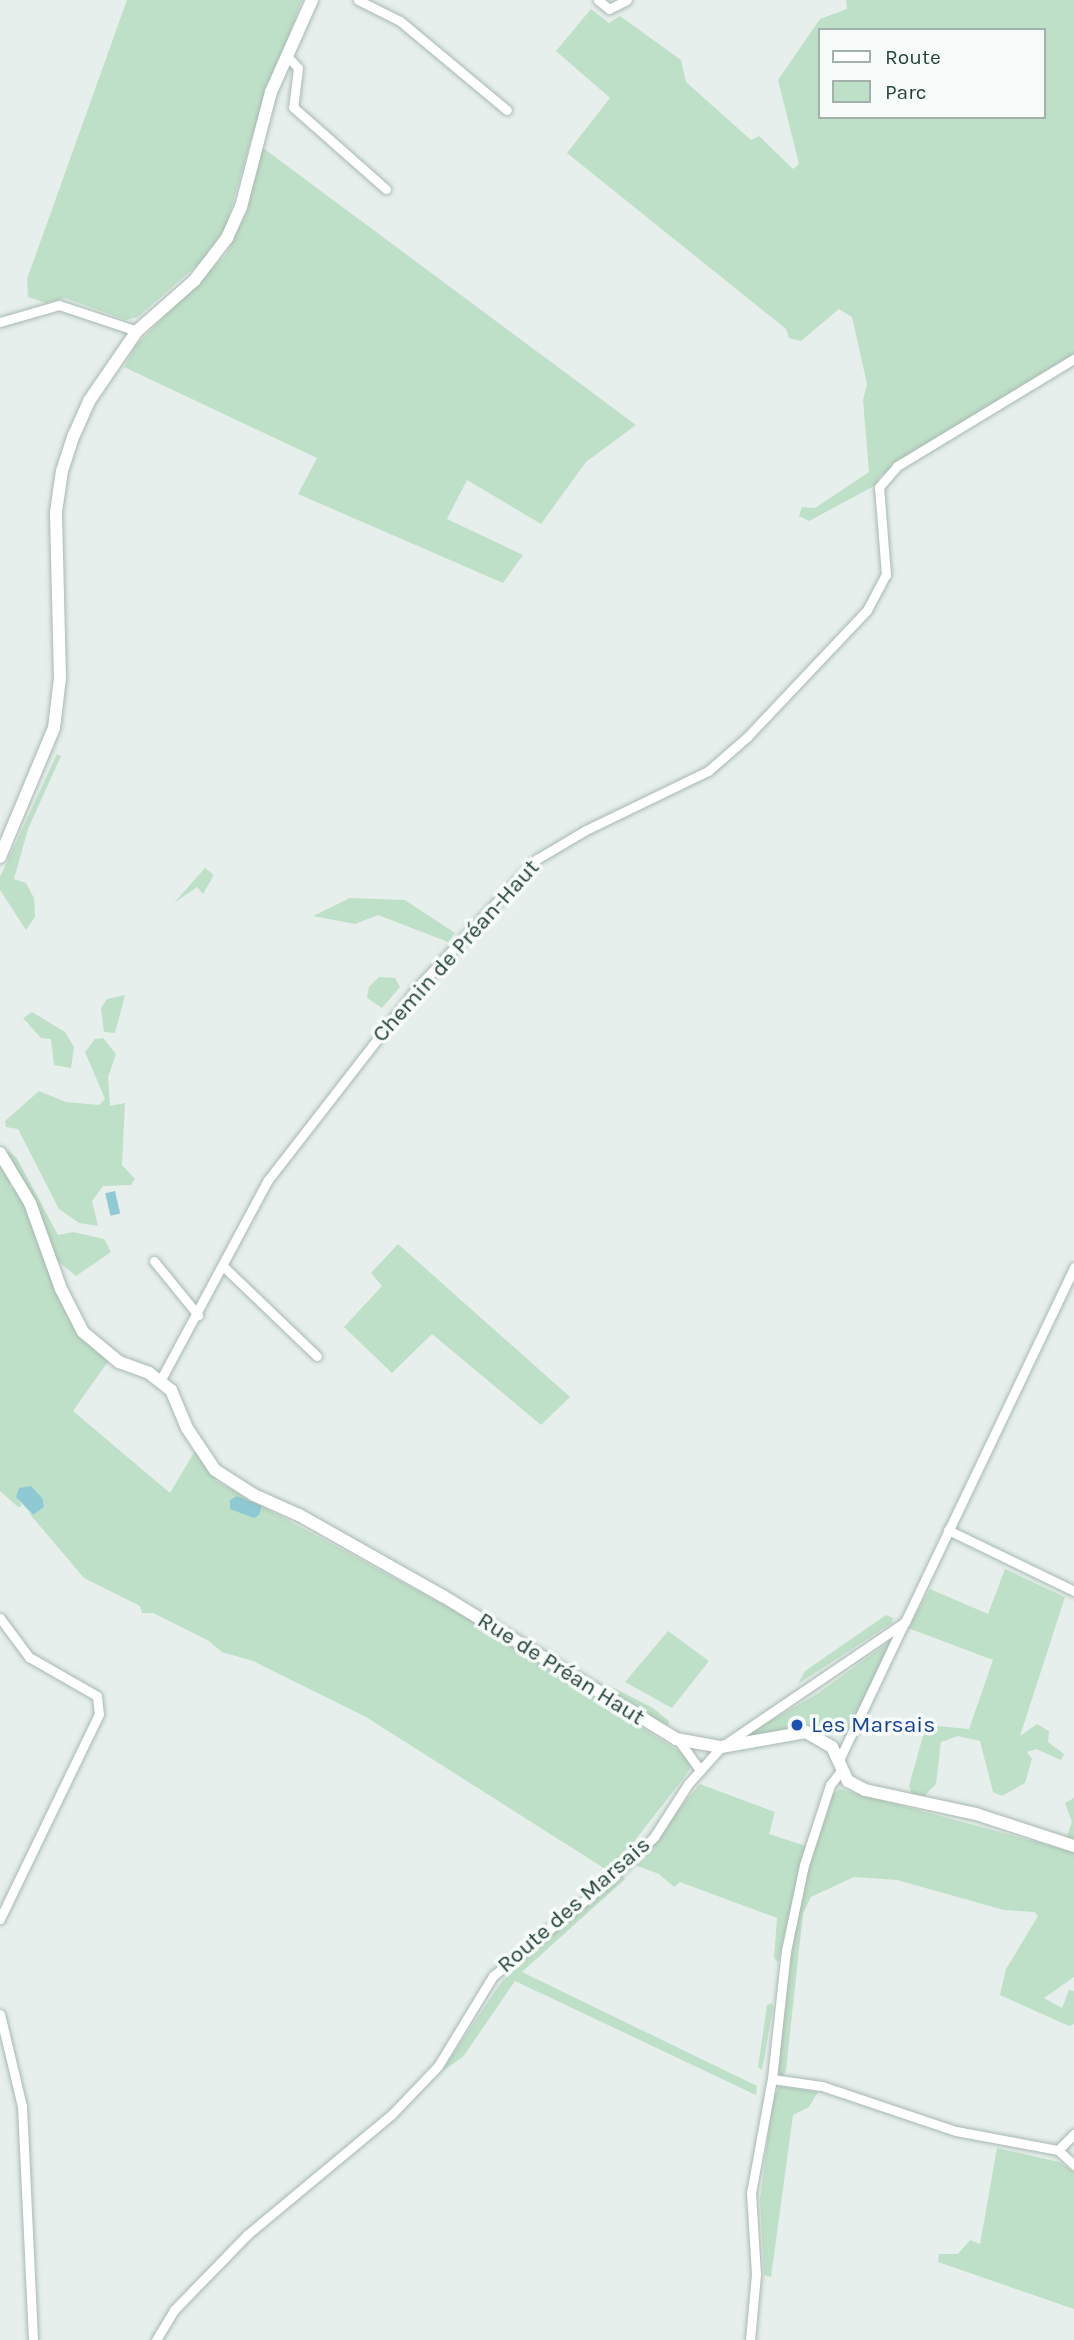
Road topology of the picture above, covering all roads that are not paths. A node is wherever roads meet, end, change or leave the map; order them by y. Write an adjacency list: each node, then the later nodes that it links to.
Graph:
1 (312, 0): 5 (street)
2 (358, 0): 6 (street)
3 (598, 0): 4 (street)
4 (627, 0)
5 (287, 56): 7 (street); 9 (street)
6 (507, 110)
7 (386, 189)
8 (0, 322): 9 (street)
9 (137, 331): 11 (street)
10 (1074, 359): 14 (street, Chemin de Préan-Haut)
11 (0, 857)
12 (0, 1153): 18 (street)
13 (154, 1261): 16 (street)
14 (223, 1266): 16 (street, Chemin de Préan-Haut); 17 (street)
15 (1074, 1267): 19 (street)
16 (198, 1315): 18 (street, Chemin de Préan-Haut)
17 (317, 1356)
18 (160, 1381): 23 (street, Rue de Préan Haut)
19 (948, 1530): 20 (street); 22 (street)
20 (1074, 1591)
21 (0, 1618): 28 (street)
22 (905, 1622): 24 (street); 25 (street)
23 (676, 1739): 24 (street, Rue de Préan Haut); 26 (street)
24 (721, 1747): 25 (street); 26 (street, Route des Marsais)
25 (840, 1765): 27 (street); 30 (street)
26 (700, 1770): 35 (street, Route des Marsais)
27 (1074, 1846)
28 (0, 1919)
29 (0, 2014): 34 (street)
30 (772, 2079): 32 (street); 36 (street)
31 (1074, 2134): 32 (street)
32 (1058, 2150): 33 (street)
33 (1074, 2165)
34 (33, 2340)
35 (156, 2340)
36 (750, 2340)

